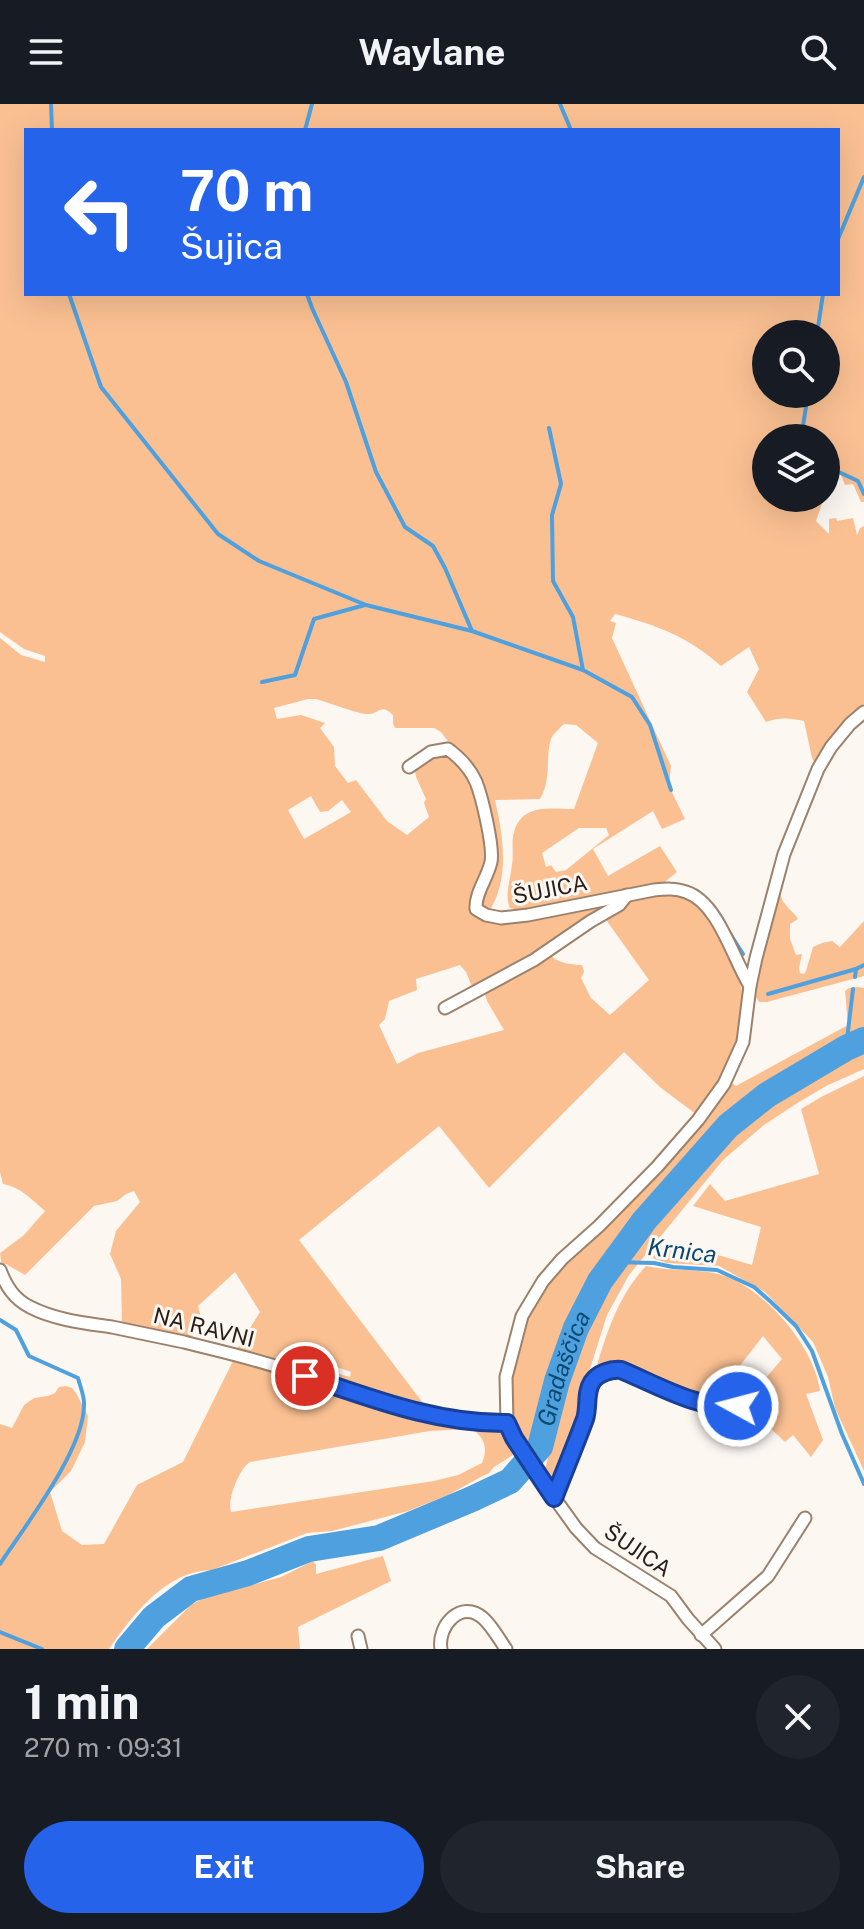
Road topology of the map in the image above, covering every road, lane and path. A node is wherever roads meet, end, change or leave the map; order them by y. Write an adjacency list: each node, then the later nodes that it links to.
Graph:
1 (864, 712): 4 (street)
2 (409, 767): 3 (street, ŠUJICA)
3 (627, 895): 4 (street, ŠUJICA); 5 (street)
4 (750, 986): 8 (street)
5 (445, 1008)
6 (0, 1270): 8 (street, NA RAVNI)
7 (738, 1406): 9 (street)
8 (507, 1423): 9 (street, ŠUJICA)
9 (554, 1498): 11 (street, ŠUJICA)
10 (805, 1518): 11 (street)
11 (701, 1635): 16 (street, ŠUJICA)
12 (358, 1636): 13 (street)
13 (361, 1649)
14 (441, 1649): 15 (street)
15 (506, 1649)
16 (715, 1649)

